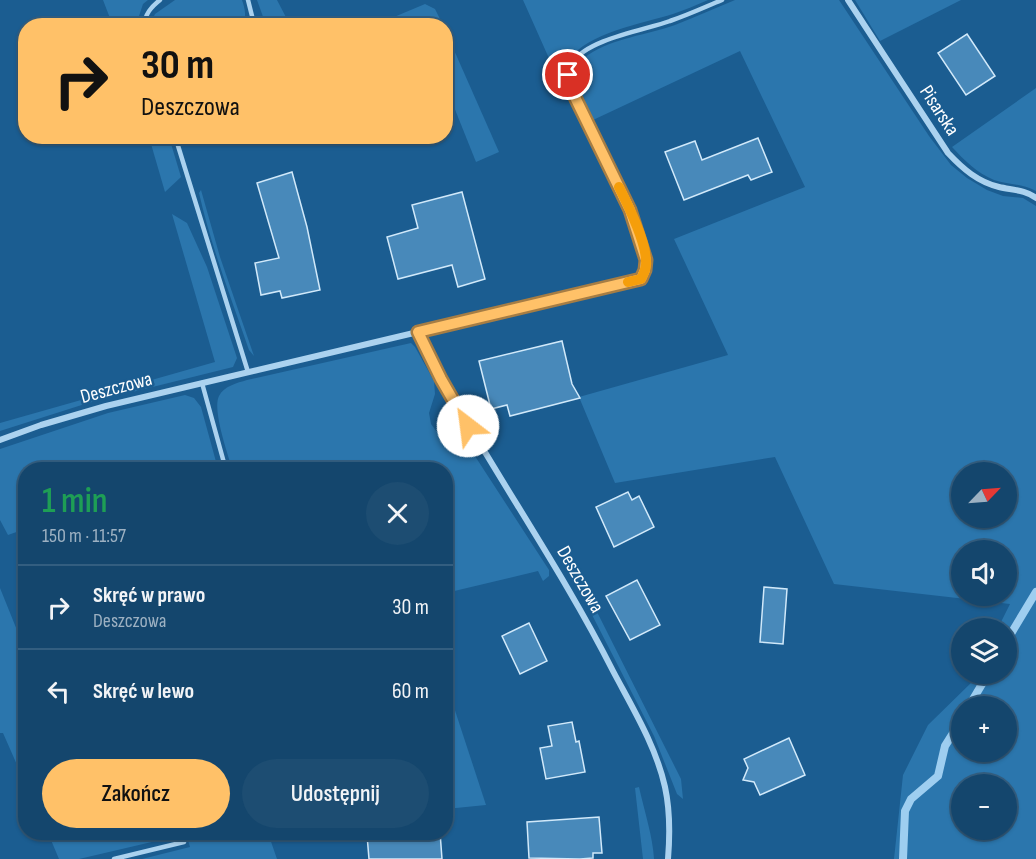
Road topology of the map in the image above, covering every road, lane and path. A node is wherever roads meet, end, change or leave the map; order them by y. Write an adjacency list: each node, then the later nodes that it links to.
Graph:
1 (160, 0): 5 (lane)
2 (248, 0): 6 (lane)
3 (722, 0): 9 (lane, Deszczowa)
4 (848, 0): 8 (street, Pisarska)
5 (144, 18)
6 (252, 18)
7 (177, 144): 10 (lane)
8 (1036, 198)
9 (418, 332): 10 (street, Deszczowa); 16 (street, Deszczowa)
10 (248, 372): 11 (street, Deszczowa)
11 (202, 383): 12 (street, Deszczowa); 13 (lane)
12 (0, 440)
13 (224, 462)
14 (184, 842): 15 (lane)
15 (114, 859)
16 (668, 859)

